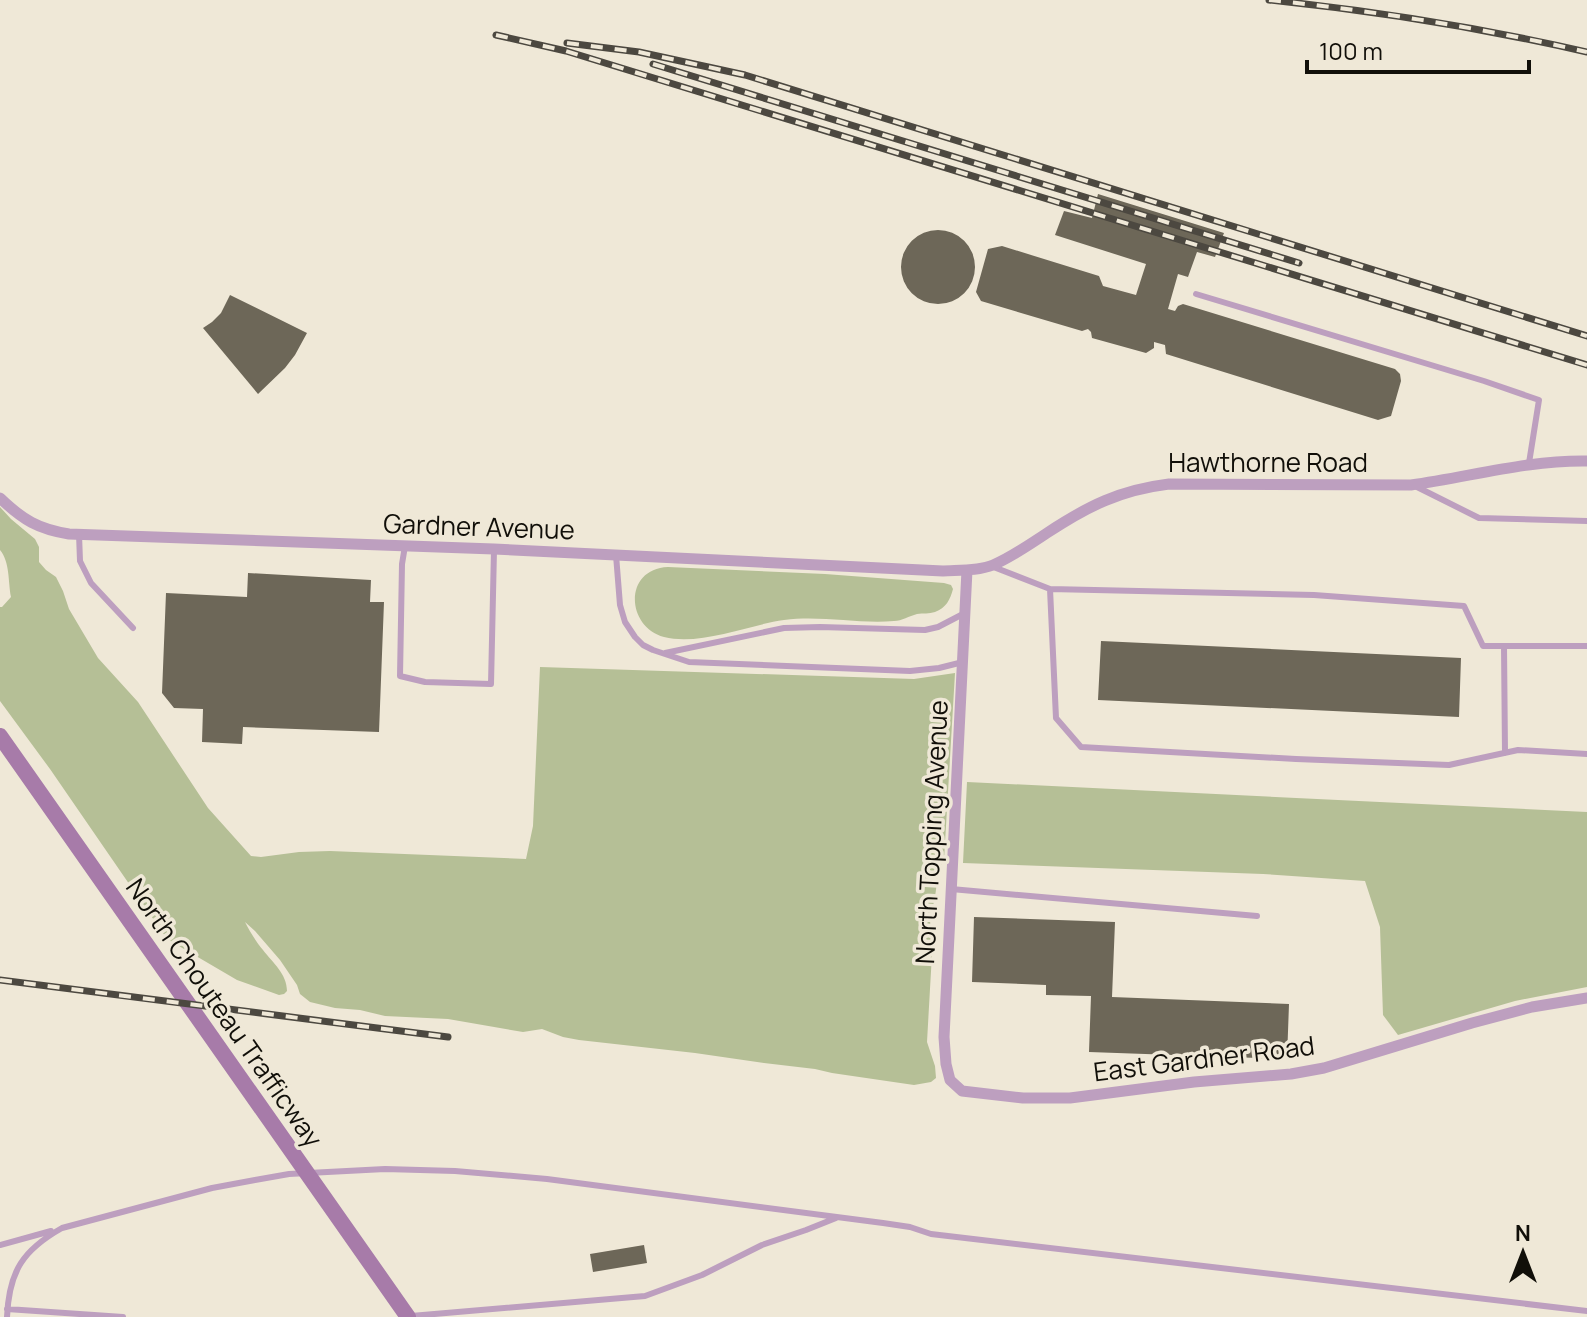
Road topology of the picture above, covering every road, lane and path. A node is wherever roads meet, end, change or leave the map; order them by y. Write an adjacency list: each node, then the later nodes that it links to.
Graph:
1 (1196, 294): 3 (lane)
2 (1587, 461): 3 (street, Hawthorne Road)
3 (1529, 463): 4 (street, Hawthorne Road)
4 (1411, 485): 6 (lane); 11 (street, Hawthorne Road)
5 (0, 498): 7 (street, Gardner Avenue)
6 (1587, 521)
7 (79, 534): 8 (street, Gardner Avenue); 15 (lane)
8 (405, 546): 9 (street, Gardner Avenue); 9 (lane)
9 (494, 549): 10 (street, Gardner Avenue)
10 (616, 555): 12 (street, Gardner Avenue); 18 (lane)
11 (991, 566): 12 (street, Hawthorne Road); 13 (lane)
12 (967, 570): 14 (street, North Topping Avenue)
13 (1050, 589): 16 (lane); 21 (lane)
14 (965, 613): 18 (lane); 19 (street, North Topping Avenue)
15 (133, 628)
16 (1504, 646): 17 (lane); 21 (lane)
17 (1587, 646)
18 (665, 653): 19 (lane)
19 (963, 662): 23 (street, North Topping Avenue)
20 (0, 736): 35 (main road, North Chouteau Trafficway)
21 (1505, 753): 22 (lane)
22 (1587, 754)
23 (951, 889): 24 (lane); 26 (street, North Topping Avenue)
24 (1257, 916)
25 (1587, 998): 26 (street, East Gardner Road)
26 (962, 1091)
27 (839, 1217): 28 (lane); 32 (lane); 35 (lane)
28 (62, 1228): 29 (lane); 31 (lane)
29 (0, 1245)
30 (0, 1297): 31 (lane)
31 (7, 1305): 33 (lane); 34 (lane)
32 (1587, 1311)
33 (7, 1317)
34 (123, 1317)
35 (406, 1317)

